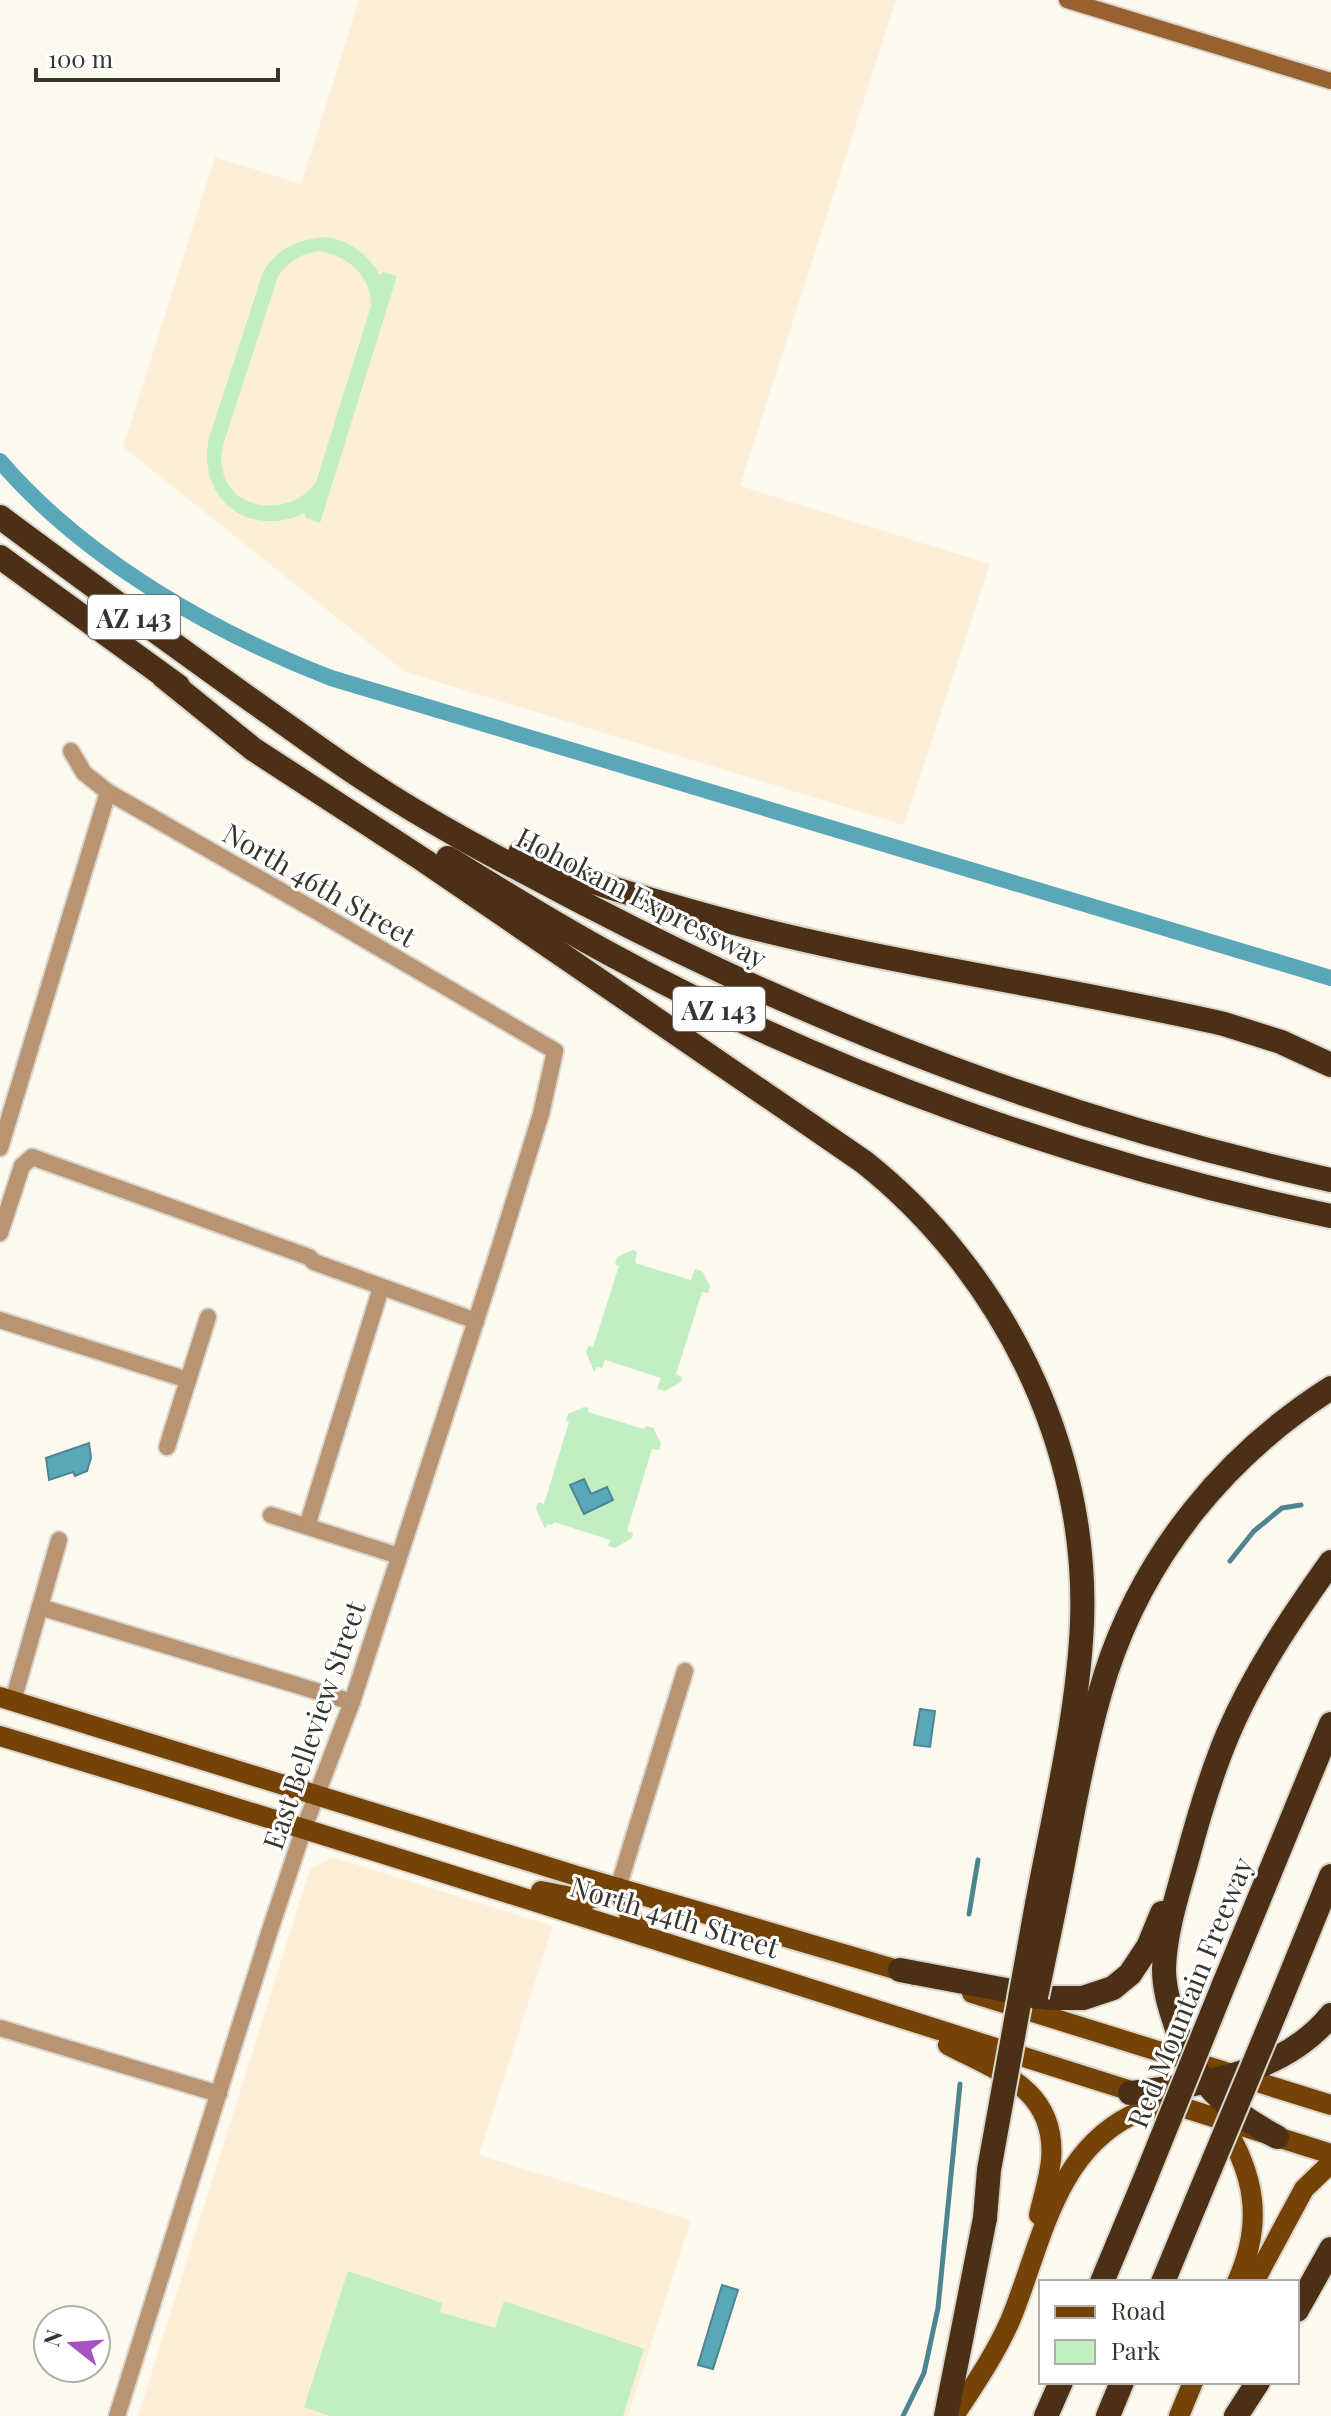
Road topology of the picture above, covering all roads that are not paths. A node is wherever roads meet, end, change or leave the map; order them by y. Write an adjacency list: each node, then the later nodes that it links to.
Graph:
1 (1067, 0): 2 (street)
2 (1331, 81)
3 (0, 517): 6 (highway, Hohokam Expressway / AZ 143)
4 (0, 557): 5 (highway, Hohokam Expressway / AZ 143)
5 (164, 677): 13 (highway, Hohokam Expressway / AZ 143); 39 (highway)
6 (270, 713): 10 (highway); 12 (highway, Hohokam Expressway / AZ 143)
7 (71, 751): 8 (street, North 46th Street)
8 (108, 792): 9 (street, North 46th Street); 11 (street)
9 (555, 1051): 18 (street, East Belleview Street)
10 (1331, 1064)
11 (0, 1148)
12 (1331, 1180)
13 (1331, 1216)
14 (0, 1233): 15 (street)
15 (381, 1288): 18 (street); 23 (street)
16 (208, 1317): 19 (street)
17 (0, 1320): 19 (street)
18 (476, 1321): 25 (street, East Belleview Street)
19 (188, 1380): 21 (street)
20 (1331, 1388): 39 (highway)
21 (167, 1447)
22 (271, 1515): 23 (street)
23 (307, 1526): 25 (street)
24 (59, 1540): 27 (street)
25 (399, 1556): 30 (street, East Belleview Street)
26 (1331, 1562): 35 (highway)
27 (40, 1607): 29 (street); 30 (street)
28 (685, 1671): 38 (street)
29 (6, 1699): 33 (main road, North 44th Street)
30 (352, 1702): 33 (street, East Belleview Street)
31 (1331, 1724): 58 (highway, Red Mountain Freeway, bridge)
32 (0, 1736): 34 (main road, North 44th Street)
33 (318, 1795): 34 (street, East Belleview Street); 38 (main road, North 44th Street)
34 (304, 1828): 36 (main road, North 44th Street); 49 (street, East Belleview Street)
35 (1194, 1833): 41 (highway); 46 (highway)
36 (444, 1873): 38 (main road); 40 (main road, North 44th Street)
37 (1331, 1876): 59 (highway, bridge)
38 (618, 1888): 40 (main road); 41 (main road, North 44th Street)
39 (1045, 1907): 69 (highway, bridge)
40 (644, 1936): 43 (main road, North 44th Street)
41 (900, 1970): 46 (main road, North 44th Street)
42 (1331, 2015): 45 (highway)
43 (901, 2020): 48 (main road, North 44th Street); 62 (main road)
44 (0, 2028): 49 (street)
45 (1234, 2074): 46 (highway); 47 (main road)
46 (1200, 2082): 47 (main road); 48 (highway); 50 (main road); 52 (main road, North 44th Street); 53 (highway)
47 (1285, 2090): 51 (main road)
48 (1130, 2093): 50 (main road, North 44th Street)
49 (219, 2094): 68 (street, East Belleview Street)
50 (1168, 2104): 52 (main road, North 44th Street); 62 (main road)
51 (1331, 2105)
52 (1221, 2120): 53 (main road, North 44th Street); 60 (main road, North 44th Street)
53 (1277, 2137): 54 (main road, North 44th Street)
54 (1331, 2154)
55 (1331, 2163): 61 (main road)
56 (1331, 2249): 63 (highway)
57 (1331, 2274): 64 (highway)
58 (1103, 2280)
59 (1164, 2280)
60 (1238, 2280)
61 (1255, 2280)
62 (1019, 2297): 70 (main road)
63 (1299, 2306)
64 (1299, 2321)
65 (1060, 2384): 71 (highway)
66 (1121, 2384): 72 (highway)
67 (1257, 2384): 73 (highway)
68 (117, 2416)
69 (946, 2416)
70 (954, 2416)
71 (1046, 2416)
72 (1108, 2416)
73 (1236, 2416)

